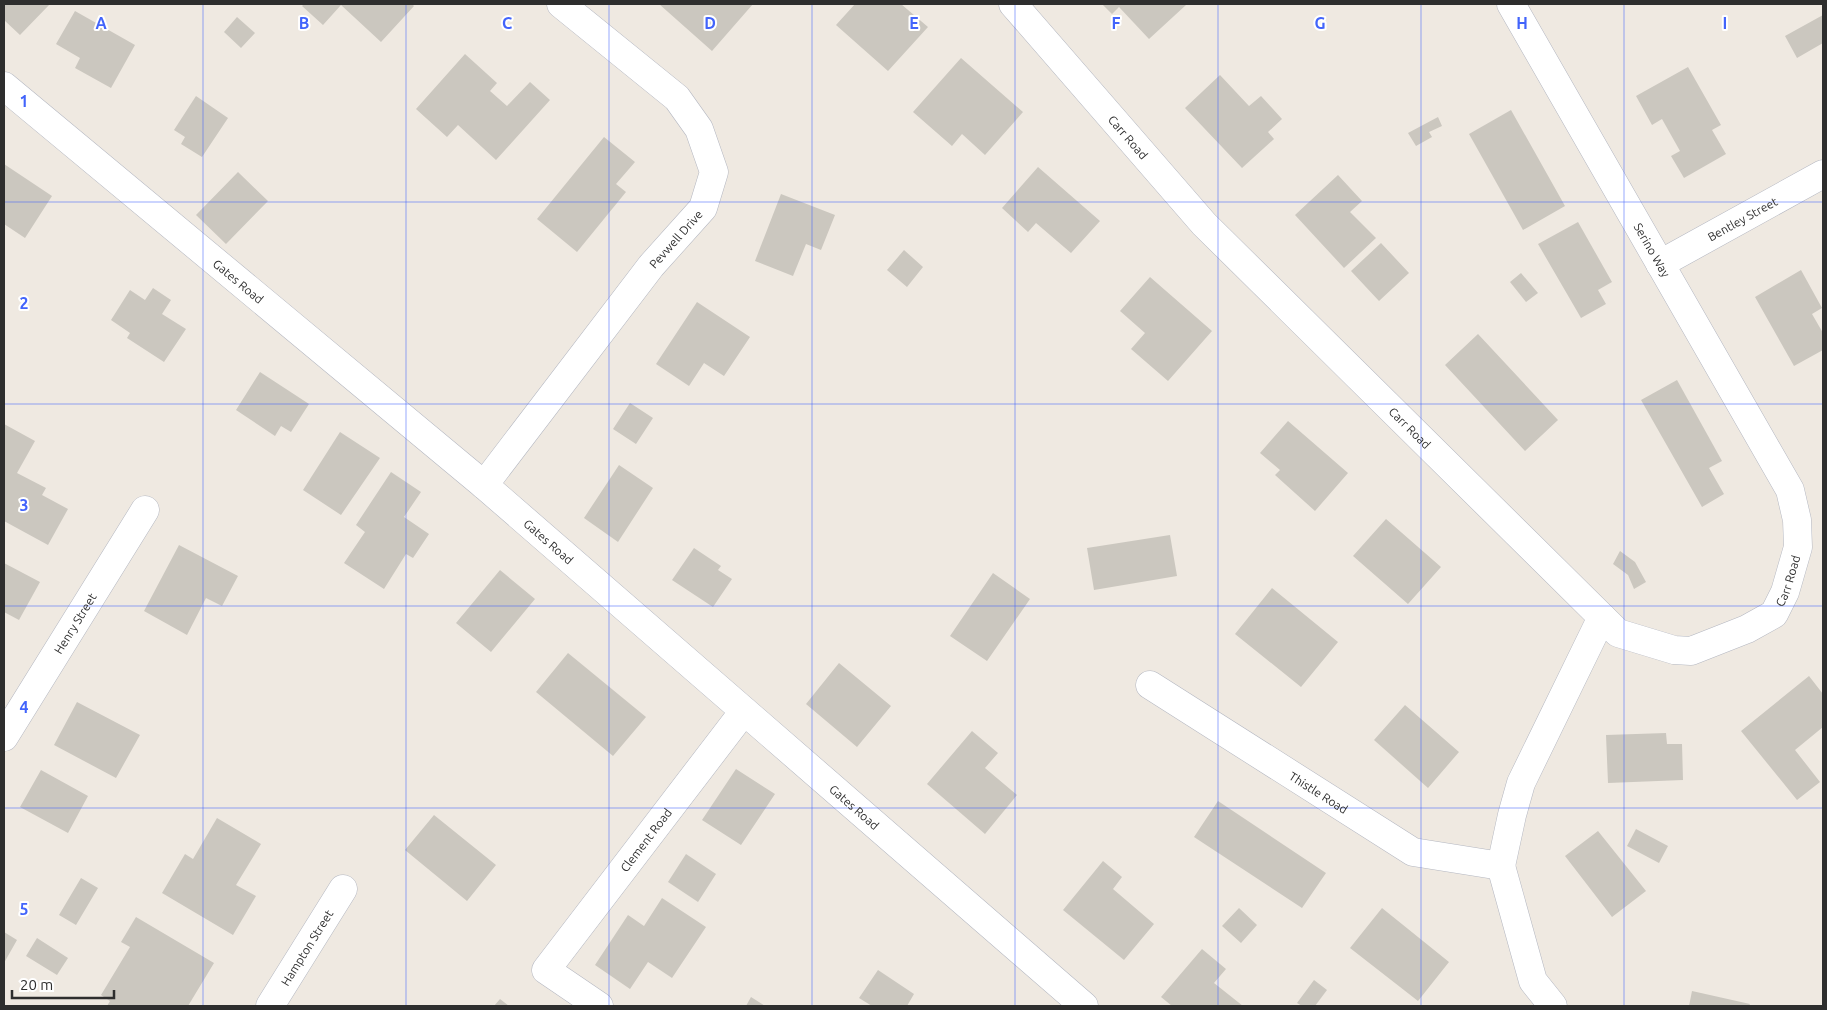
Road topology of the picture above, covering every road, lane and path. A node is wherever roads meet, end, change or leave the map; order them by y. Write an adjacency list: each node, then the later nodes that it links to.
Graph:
1 (561, 4): 7 (street, Pevwell Drive)
2 (1013, 4): 10 (street, Carr Road)
3 (1511, 4): 6 (street, Serino Way)
4 (4, 86): 7 (street, Gates Road)
5 (1823, 174): 6 (street, Bentley Street)
6 (1660, 264): 8 (street, Serino Way)
7 (484, 485): 12 (street, Gates Road)
8 (1792, 496): 10 (street, Carr Road)
9 (145, 510): 13 (street, Henry Street)
10 (1602, 617): 14 (street)
11 (1150, 685): 14 (street, Thistle Road)
12 (744, 711): 17 (street, Clement Road); 18 (street, Gates Road)
13 (4, 737)
14 (1501, 866): 19 (street)
15 (343, 889): 16 (street, Hampton Street)
16 (270, 1006)
17 (599, 1006)
18 (1084, 1006)
19 (1553, 1006)

